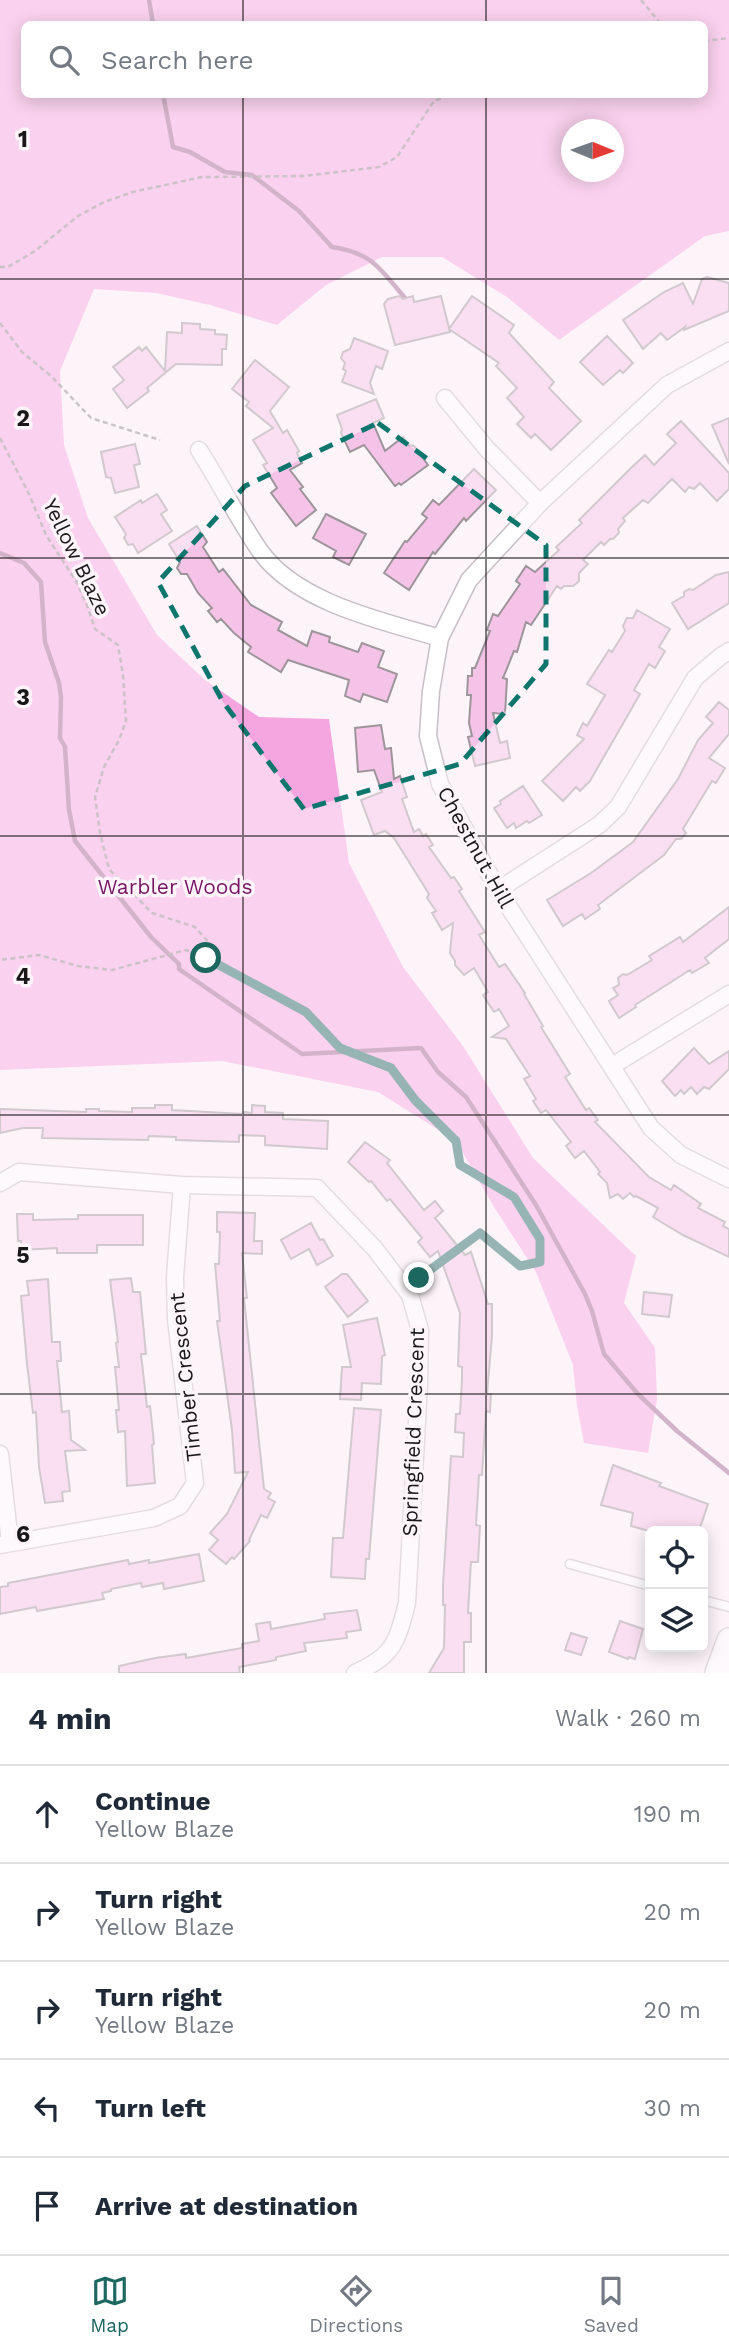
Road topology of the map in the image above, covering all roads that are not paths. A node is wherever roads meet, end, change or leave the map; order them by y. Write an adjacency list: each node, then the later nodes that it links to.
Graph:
1 (729, 351): 4 (street, Chestnut Hill)
2 (445, 398): 4 (street)
3 (199, 450): 5 (street)
4 (540, 503): 5 (street, Chestnut Hill)
5 (440, 638): 7 (street, Chestnut Hill)
6 (729, 651): 7 (street)
7 (498, 890): 9 (street, Chestnut Hill)
8 (729, 994): 9 (street)
9 (612, 1066): 10 (street, Chestnut Hill)
10 (729, 1179)
11 (0, 1183): 12 (street, Springfield Crescent)
12 (183, 1185): 14 (street, Timber Crescent); 20 (street, Springfield Crescent)
13 (0, 1454): 14 (street)
14 (5, 1544)
15 (570, 1564): 16 (lane)
16 (645, 1585)
17 (708, 1601): 18 (lane)
18 (729, 1607)
19 (729, 1640): 21 (main road)
20 (355, 1673)
21 (717, 1673)

